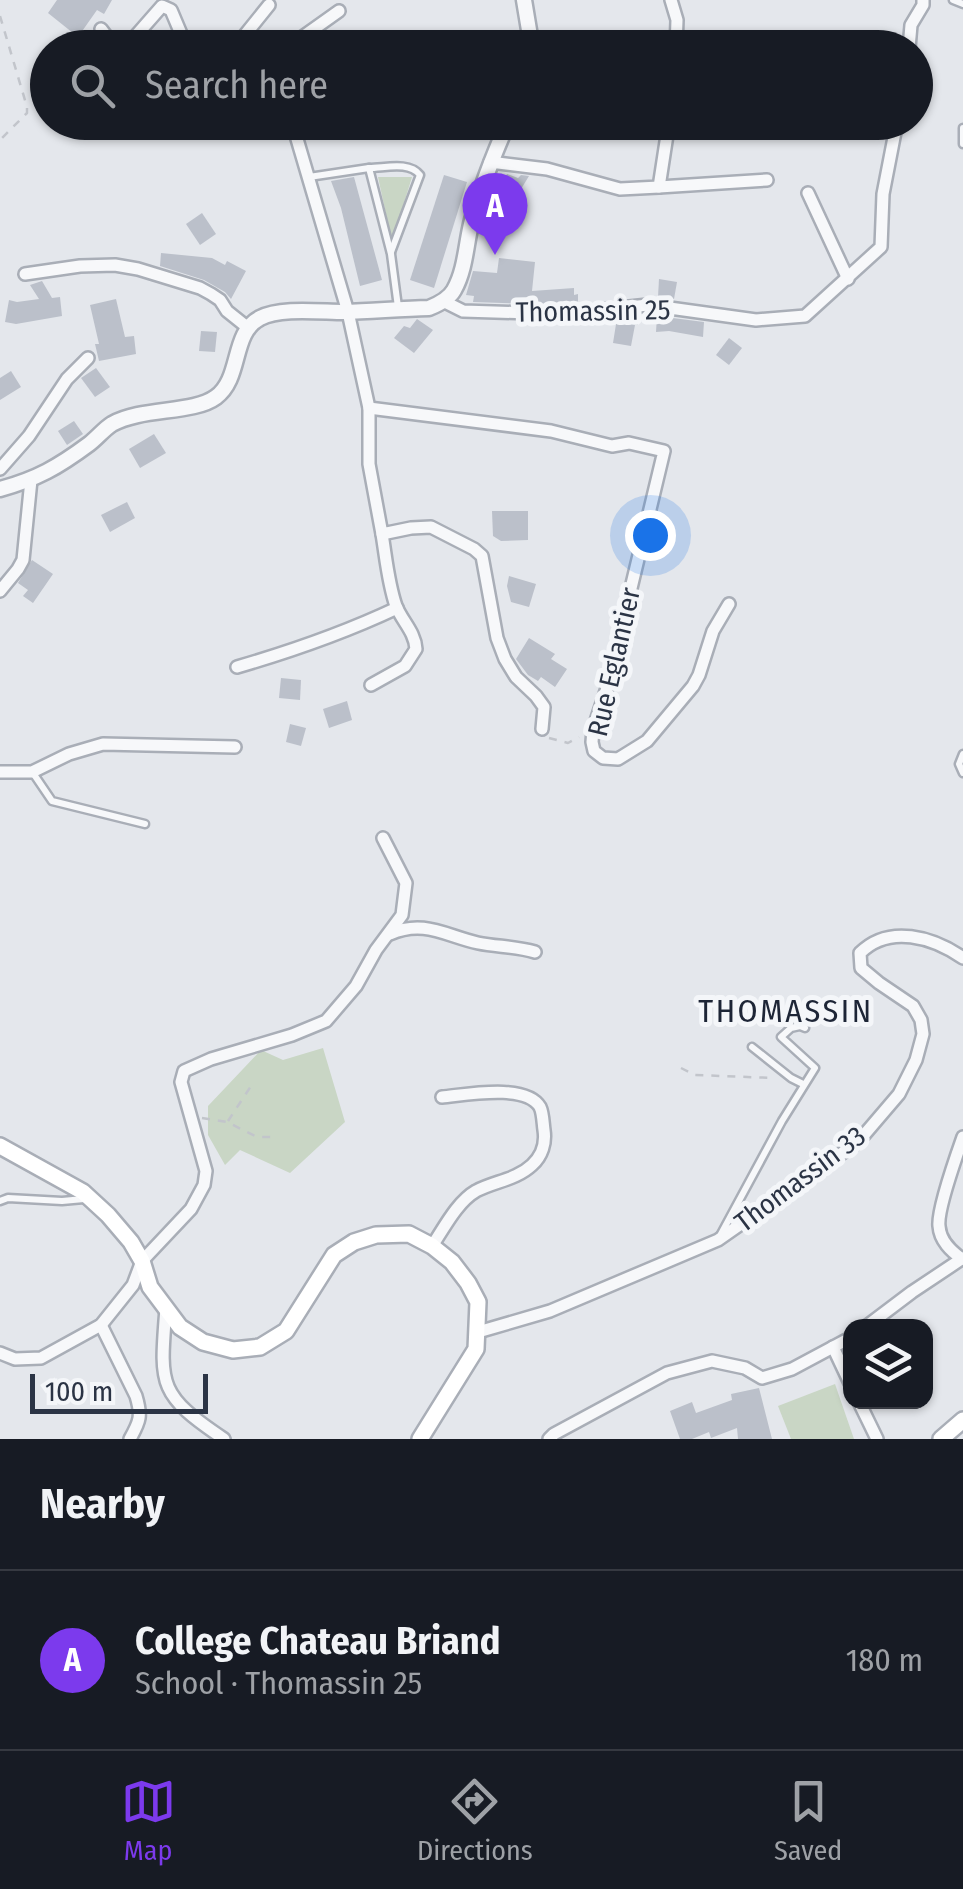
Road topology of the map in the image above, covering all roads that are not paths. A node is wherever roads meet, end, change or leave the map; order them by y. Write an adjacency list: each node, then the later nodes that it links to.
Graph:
1 (524, 0): 12 (street)
2 (671, 0): 13 (street)
3 (923, 0): 14 (street)
4 (953, 0): 5 (lane)
5 (963, 4)
6 (269, 5): 10 (street)
7 (339, 11): 11 (street)
8 (140, 30): 9 (street)
9 (179, 30)
10 (249, 30)
11 (312, 30)
12 (529, 30)
13 (676, 30)
14 (911, 30)
15 (963, 128): 20 (lane)
16 (297, 140): 23 (street)
17 (500, 140): 21 (street)
18 (666, 140): 25 (street)
19 (894, 140): 29 (street)
20 (963, 144)
21 (490, 162): 25 (street); 30 (street)
22 (368, 168): 23 (lane); 27 (lane); 27 (lane)
23 (308, 177): 32 (street)
24 (767, 180): 25 (street)
25 (659, 187)
26 (808, 193): 29 (street)
27 (391, 254): 31 (lane)
28 (25, 274): 33 (street)
29 (848, 279): 30 (street, Thomassin 25)
30 (443, 301): 31 (street, Thomassin 25)
31 (398, 308): 32 (street, Thomassin 25)
32 (348, 312): 33 (street, Thomassin 25); 35 (street)
33 (247, 327): 37 (street)
34 (88, 358): 36 (street)
35 (369, 408): 39 (street); 41 (street, Rue Eglantier)
36 (0, 469)
37 (32, 480): 38 (street); 40 (street)
38 (0, 489)
39 (382, 534): 42 (street); 45 (street)
40 (0, 591)
41 (728, 604)
42 (396, 608): 43 (street); 44 (street)
43 (237, 666)
44 (371, 685)
45 (542, 729)
46 (234, 747): 49 (street)
47 (963, 754): 50 (lane)
48 (0, 772): 49 (street)
49 (32, 772): 51 (lane)
50 (963, 773)
51 (145, 824)
52 (383, 838): 53 (street)
53 (386, 936): 54 (street); 67 (street)
54 (534, 952)
55 (963, 958): 64 (street, Thomassin 33)
56 (805, 1028): 58 (lane)
57 (752, 1047): 58 (lane)
58 (803, 1084): 64 (lane)
59 (442, 1097): 65 (street)
60 (963, 1137): 66 (street)
61 (0, 1146): 62 (main road)
62 (90, 1198): 63 (lane); 67 (main road)
63 (0, 1201)
64 (718, 1240): 71 (street, Thomassin 33)
65 (432, 1246): 68 (main road); 71 (main road)
66 (962, 1259): 69 (street)
67 (142, 1262): 68 (main road); 70 (street)
68 (166, 1308): 79 (street)
69 (875, 1319)
70 (101, 1326): 74 (street); 78 (street)
71 (478, 1332): 80 (main road)
72 (843, 1342): 73 (street)
73 (833, 1347): 75 (street); 81 (street)
74 (0, 1353)
75 (843, 1368)
76 (862, 1409): 82 (street)
77 (963, 1420): 83 (main road)
78 (130, 1439)
79 (224, 1439)
80 (420, 1439)
81 (549, 1439)
82 (876, 1439)
83 (940, 1439)

